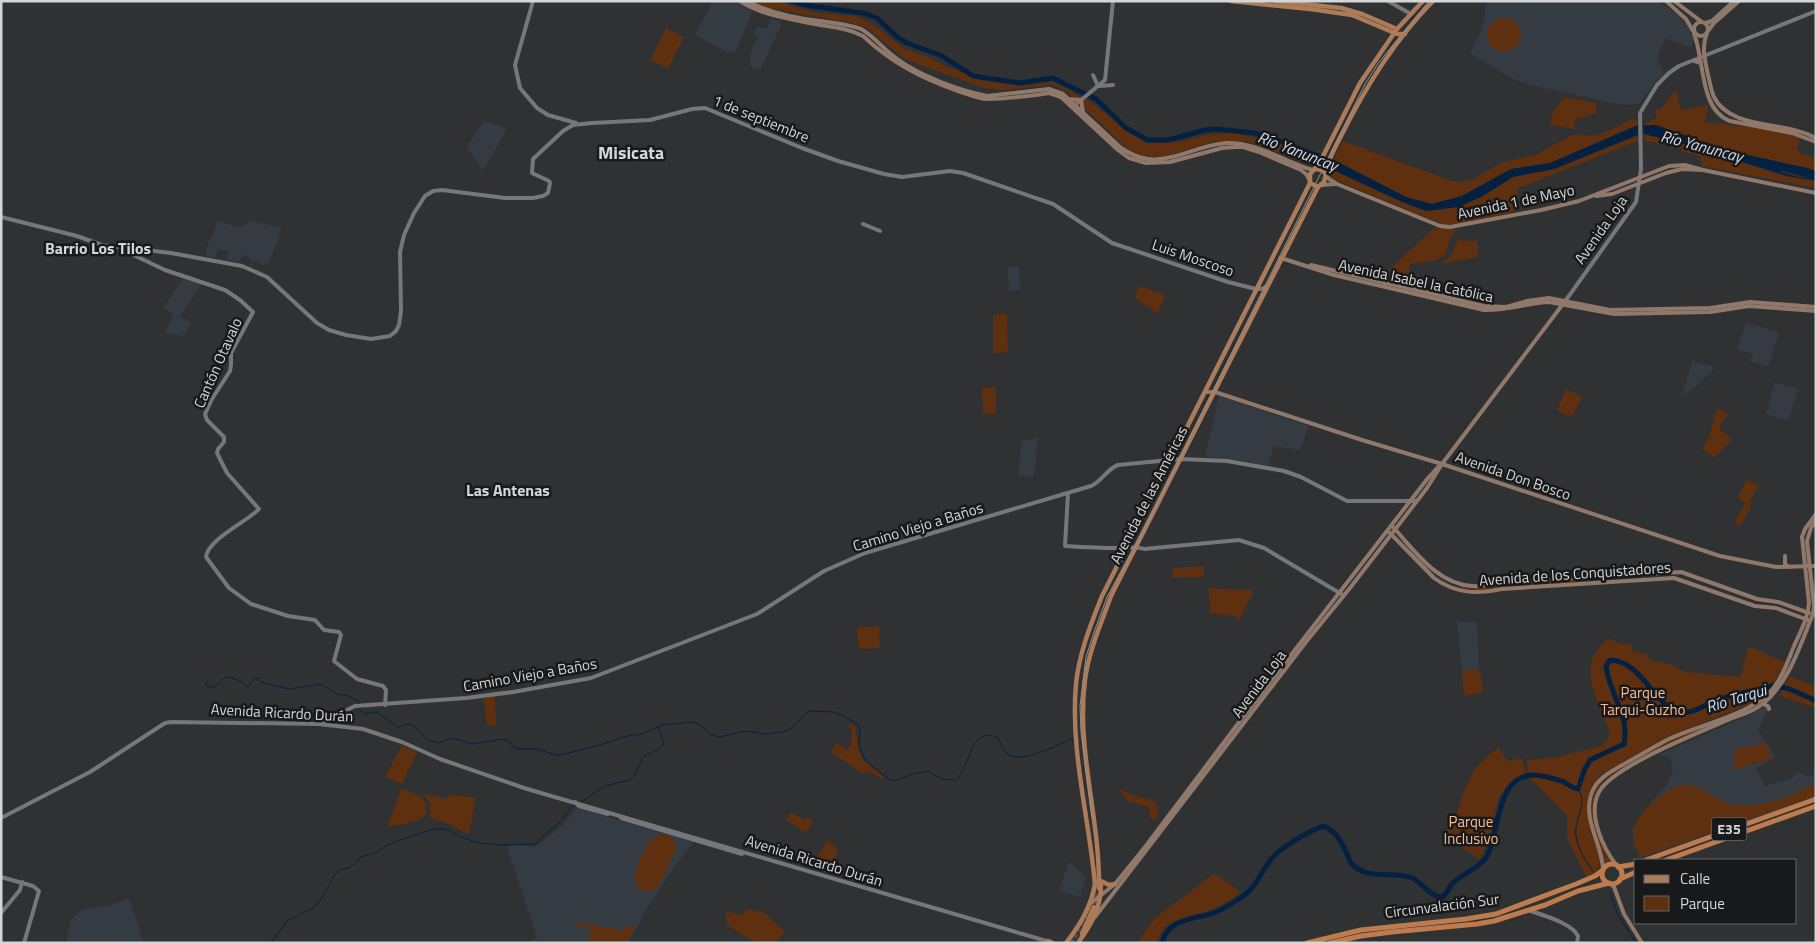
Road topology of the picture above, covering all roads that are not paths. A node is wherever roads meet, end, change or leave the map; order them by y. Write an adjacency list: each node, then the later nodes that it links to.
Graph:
1 (533, 1): 32 (street)
2 (740, 1): 29 (main road)
3 (747, 1): 27 (main road)
4 (1113, 1): 25 (street)
5 (1231, 1): 18 (main road)
6 (1275, 1): 18 (main road)
7 (1388, 1): 16 (street)
8 (1423, 1): 16 (main road, Avenida de las Américas)
9 (1433, 1): 21 (main road, Avenida de las Américas)
10 (1666, 1): 20 (main road)
11 (1674, 1): 17 (main road)
12 (1734, 1): 14 (main road)
13 (1740, 1): 14 (main road)
14 (1730, 7): 17 (main road); 19 (main road)
15 (1816, 11): 22 (street, Avenida Loja)
16 (1411, 14): 18 (main road, Avenida de las Américas)
17 (1703, 22): 19 (main road); 20 (main road)
18 (1396, 31): 21 (main road); 26 (main road, Avenida de las Américas)
19 (1708, 32): 20 (main road); 22 (main road)
20 (1694, 33): 22 (main road)
21 (1405, 34): 30 (main road, Avenida de las Américas)
22 (1704, 59): 35 (main road); 36 (main road); 38 (street, Avenida Loja)
23 (1092, 75): 25 (street)
24 (1113, 85): 25 (street)
25 (1098, 86): 28 (street)
26 (1352, 97): 30 (main road); 37 (main road, Avenida de las Américas)
27 (1068, 99): 28 (main road); 29 (main road)
28 (1081, 99): 29 (street); 31 (main road)
29 (1074, 107): 31 (main road); 43 (main road)
30 (1356, 107): 40 (main road, Avenida de las Américas)
31 (1083, 113): 37 (main road)
32 (566, 120): 33 (street); 34 (street)
33 (578, 124): 34 (street, 1 de septiembre); 54 (street, 1 de septiembre)
34 (566, 128): 55 (street, 1 de septiembre)
35 (1816, 138)
36 (1816, 142)
37 (1315, 169): 40 (main road); 43 (main road, Avenida de las Américas)
38 (1641, 169): 41 (street); 42 (street, Avenida Loja)
39 (1703, 170): 41 (main road, Avenida 1 de Mayo); 44 (main road, Avenida 1 de Mayo); 49 (main road, Avenida 1 de Mayo)
40 (1326, 172): 45 (main road, Avenida 1 de Mayo); 46 (main road, Avenida de las Américas)
41 (1647, 174): 42 (main road, Avenida 1 de Mayo)
42 (1640, 177): 44 (street, Avenida Loja); 50 (main road, Avenida 1 de Mayo)
43 (1310, 181): 46 (main road); 60 (main road, Avenida de las Américas)
44 (1640, 183): 47 (main road, Avenida 1 de Mayo); 48 (street, Avenida Loja)
45 (1337, 184): 46 (main road, Avenida 1 de Mayo); 50 (main road, Avenida 1 de Mayo)
46 (1320, 186): 56 (main road, Avenida de las Américas)
47 (1633, 186): 48 (street); 50 (main road, Avenida 1 de Mayo)
48 (1639, 190): 61 (street, Avenida Loja)
49 (1816, 192)
50 (1589, 197)
51 (1, 217): 55 (street)
52 (863, 224): 53 (street)
53 (880, 231)
54 (1112, 244): 60 (street, Luis Moscoso)
55 (119, 248): 87 (street, Cantón Otavalo)
56 (1282, 257): 57 (main road, Avenida Isabel la Católica); 59 (main road, Avenida de las Américas); 61 (main road, Avenida Isabel la Católica)
57 (1360, 278): 58 (main road, Avenida Isabel la Católica); 58 (main road)
58 (1384, 283): 61 (main road, Avenida Isabel la Católica)
59 (1268, 286): 60 (street, Luis Moscoso); 65 (main road, Avenida de las Américas)
60 (1256, 289): 64 (main road, Avenida de las Américas)
61 (1564, 302): 62 (main road, Avenida Isabel la Católica); 63 (main road, Avenida Isabel la Católica); 68 (main road, Avenida Loja)
62 (1816, 308)
63 (1816, 312)
64 (1206, 392): 65 (main road, Avenida Don Bosco); 67 (main road, Avenida de las Américas)
65 (1215, 392): 66 (main road, Avenida de las Américas); 68 (main road, Avenida Don Bosco)
66 (1180, 459): 67 (street, Camino Viejo a Baños); 70 (street, Camino Viejo a Baños); 75 (main road, Avenida de las Américas)
67 (1171, 461): 69 (street, Camino Viejo a Baños); 76 (main road, Avenida de las Américas)
68 (1442, 464): 70 (main road, Avenida Loja); 81 (main road, Avenida Don Bosco)
69 (1068, 492): 76 (street); 87 (street, Camino Viejo a Baños)
70 (1414, 501): 73 (main road, Avenida Loja)
71 (1816, 514): 80 (main road)
72 (1816, 520): 78 (main road)
73 (1394, 527): 74 (main road, Avenida Loja); 84 (main road, Avenida de los Conquistadores)
74 (1389, 532): 82 (main road, Avenida Loja); 85 (main road, Avenida de los Conquistadores)
75 (1138, 546): 76 (street); 82 (street); 95 (main road, Avenida de las Américas)
76 (1127, 548): 94 (main road, Avenida de las Américas)
77 (1785, 556): 81 (main road)
78 (1810, 566): 79 (main road, Avenida Don Bosco); 80 (main road, Avenida Don Bosco); 83 (main road)
79 (1816, 566)
80 (1805, 567): 81 (main road, Avenida Don Bosco); 84 (main road)
81 (1791, 568)
82 (1342, 594): 107 (main road, Avenida Loja); 115 (main road, Avenida Loja)
83 (1815, 604): 84 (main road)
84 (1811, 613): 85 (main road)
85 (1808, 620): 86 (main road); 86 (main road)
86 (1773, 692): 88 (main road); 100 (main road)
87 (386, 704): 90 (street, Camino Viejo a Baños)
88 (1762, 704): 89 (main road); 99 (main road)
89 (1769, 709)
90 (319, 724): 93 (street, Avenida Ricardo Durán); 118 (street, Avenida Ricardo Durán)
91 (1816, 799): 96 (highway, E35)
92 (1816, 806): 97 (highway, E35)
93 (1, 818)
94 (1087, 819): 95 (main road, Avenida de las Américas); 110 (main road, Avenida de las Américas)
95 (1096, 836): 104 (main road, Avenida de las Américas)
96 (1649, 859)
97 (1669, 859)
98 (1634, 864): 99 (highway, Circunvalación Sur)
99 (1617, 866): 100 (highway, Circunvalación Sur); 103 (highway)
100 (1603, 869): 106 (highway); 122 (highway, Circunvalación Sur)
101 (1634, 873): 103 (highway, Circunvalación Sur)
102 (1, 877): 105 (street)
103 (1620, 879): 106 (highway, Circunvalación Sur); 108 (main road)
104 (1101, 881): 107 (main road); 109 (main road, Avenida de las Américas)
105 (22, 882): 113 (street); 119 (street)
106 (1609, 883): 108 (main road); 111 (highway, Circunvalación Sur)
107 (1115, 884): 109 (main road, Avenida Loja)
108 (1617, 893): 125 (main road)
109 (1101, 895): 110 (main road, Avenida Loja); 115 (main road, Avenida de las Américas)
110 (1092, 905): 116 (main road); 117 (main road, Avenida de las Américas)
111 (1545, 905): 112 (highway, Circunvalación Sur); 114 (street)
112 (1528, 910): 114 (street); 123 (highway, Circunvalación Sur)
113 (1, 913)
114 (1543, 915): 124 (street)
115 (1094, 919): 116 (main road, Avenida de las Américas)
116 (1081, 938): 121 (main road, Avenida de las Américas)
117 (1067, 941): 120 (main road)
118 (1048, 942)
119 (24, 943)
120 (1061, 943)
121 (1078, 943)
122 (1307, 943)
123 (1330, 943)
124 (1577, 943)
125 (1642, 943)

